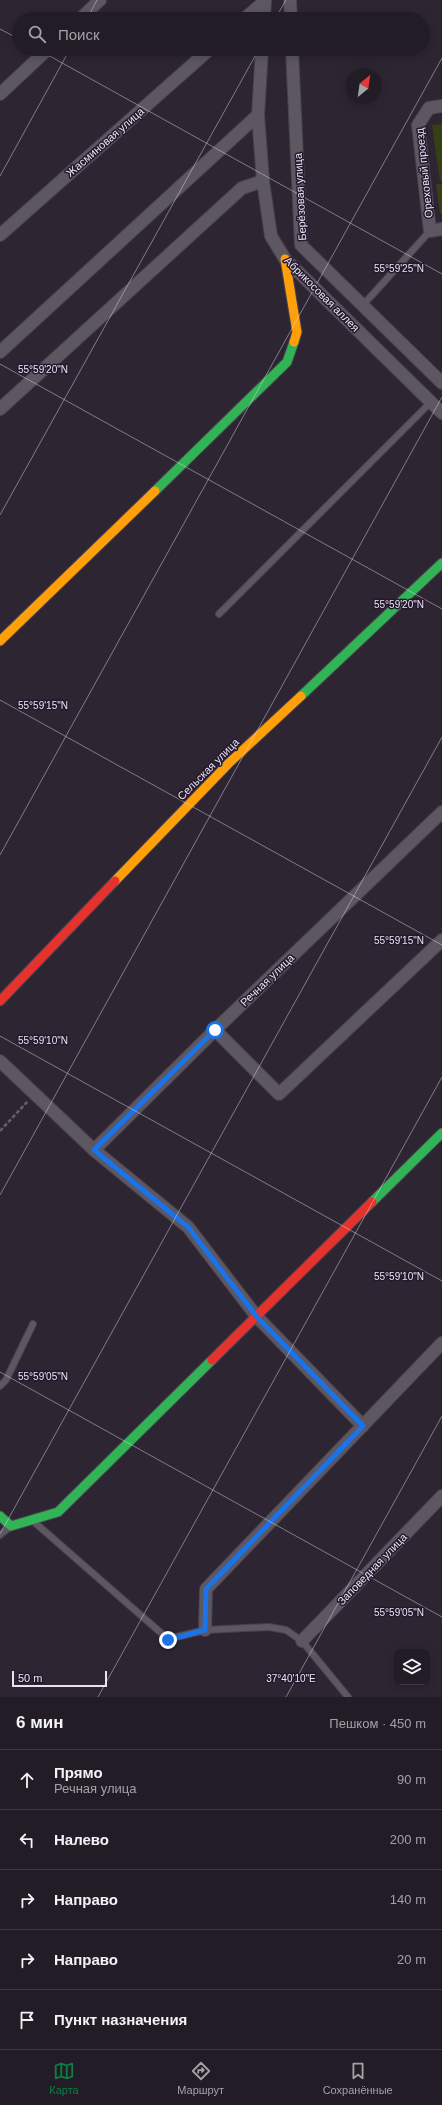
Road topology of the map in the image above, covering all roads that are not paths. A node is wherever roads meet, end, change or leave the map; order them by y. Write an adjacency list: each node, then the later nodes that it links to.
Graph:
1 (100, 0): 4 (street)
2 (265, 0): 5 (street); 6 (street)
3 (290, 0): 7 (street)
4 (87, 12)
5 (252, 12)
6 (264, 12)
7 (291, 12)
8 (41, 56): 12 (street)
9 (202, 56): 17 (street, Жасминовая улица)
10 (262, 56): 14 (street, Абрикосовая аллея)
11 (292, 56): 19 (street, Берёзовая улица)
12 (0, 94)
13 (442, 106): 16 (street, Ореховый проезд)
14 (258, 115): 15 (street, Абрикосовая аллея); 20 (street)
15 (263, 181): 18 (street, Абрикосовая аллея); 23 (street)
16 (436, 230): 19 (lane)
17 (0, 235)
18 (285, 259): 22 (street, Абрикосовая аллея); 27 (street)
19 (363, 305): 21 (street, Берёзовая улица)
20 (0, 352)
21 (442, 383)
22 (431, 402): 24 (street, Абрикосовая аллея); 26 (lane)
23 (0, 409)
24 (442, 413)
25 (442, 563): 30 (street, Сельская улица)
26 (219, 614)
27 (0, 642)
28 (442, 812): 31 (street, Речная улица)
29 (442, 940): 31 (street)
30 (0, 1001)
31 (215, 1030): 34 (street, Речная улица)
32 (0, 1061): 34 (street)
33 (442, 1133): 35 (street)
34 (94, 1150): 35 (street)
35 (257, 1317): 39 (street); 42 (street)
36 (33, 1324): 38 (lane)
37 (442, 1343): 39 (street)
38 (0, 1386)
39 (363, 1426): 45 (street)
40 (442, 1496): 46 (street, Заповедная улица)
41 (0, 1516): 43 (street)
42 (31, 1520): 43 (street); 45 (lane)
43 (11, 1526): 44 (lane)
44 (0, 1535)
45 (205, 1630): 46 (lane)
46 (302, 1641): 47 (lane)
47 (348, 1697)

